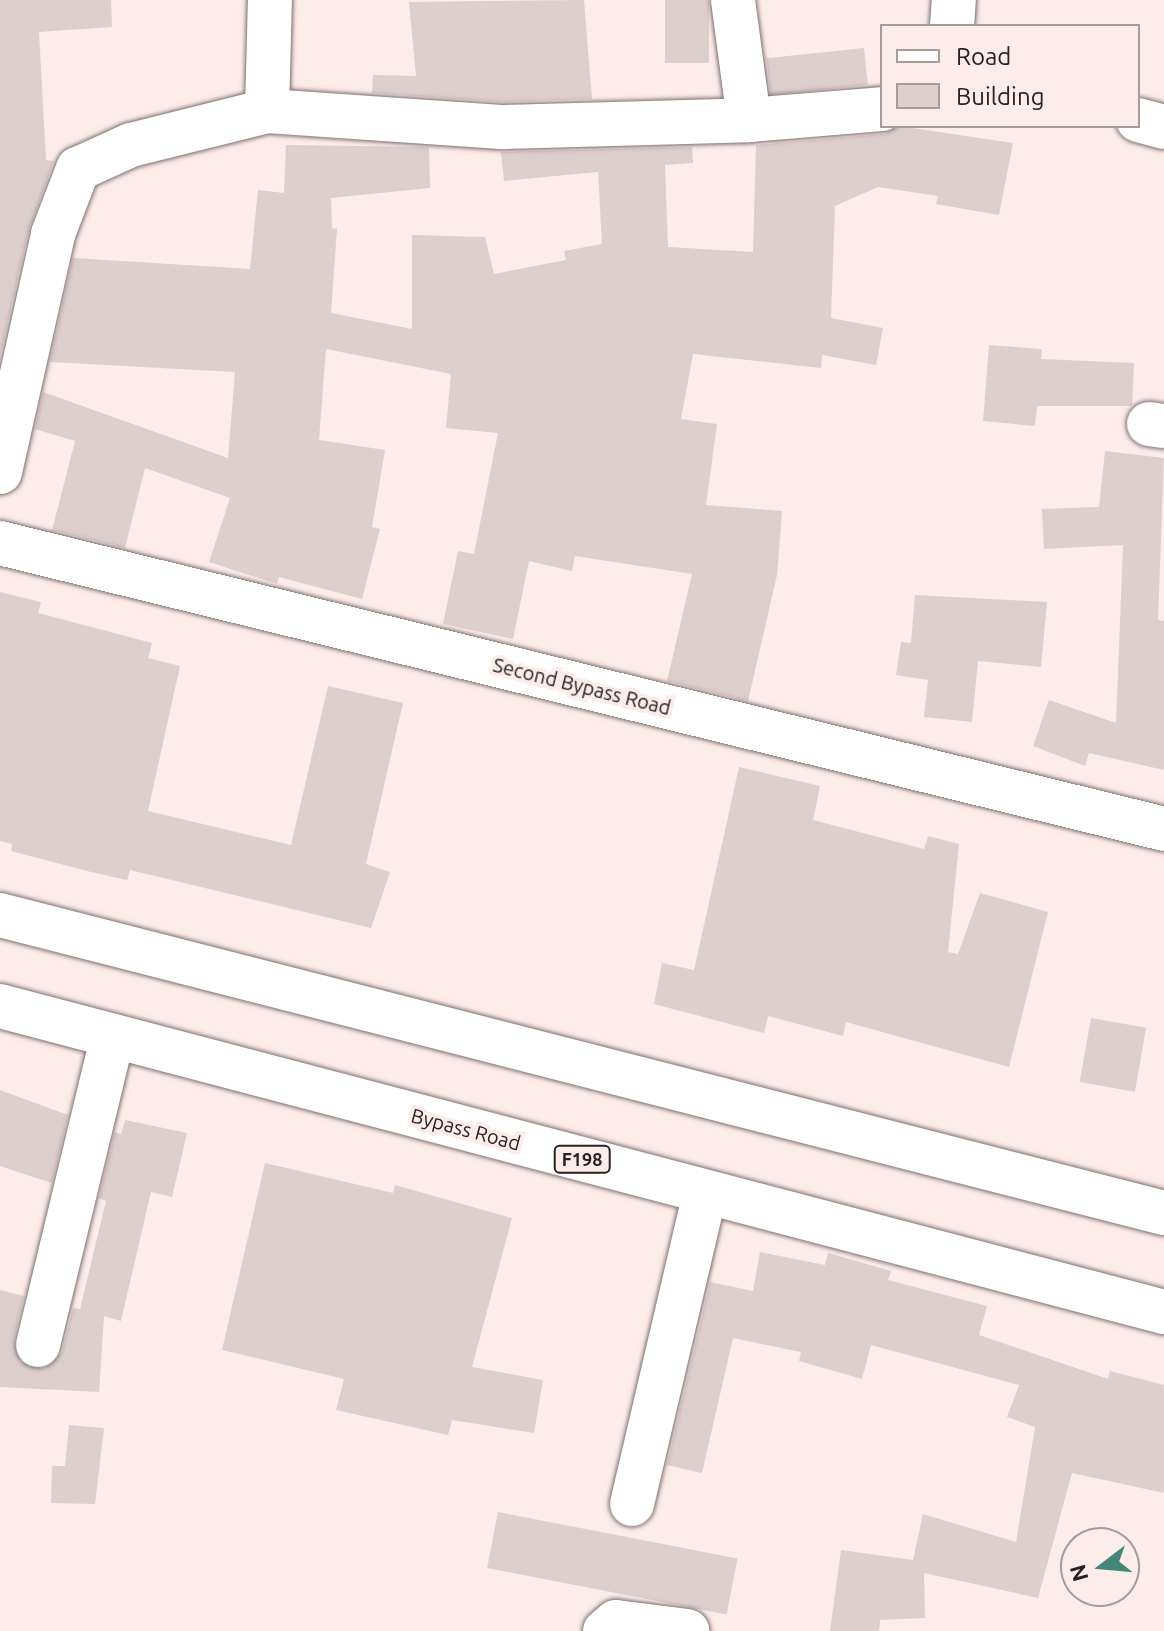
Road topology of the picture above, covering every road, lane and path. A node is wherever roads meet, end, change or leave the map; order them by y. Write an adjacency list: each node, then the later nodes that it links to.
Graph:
1 (270, 0): 6 (street)
2 (733, 0): 7 (street)
3 (954, 0): 4 (street)
4 (952, 24)
5 (880, 109): 7 (street)
6 (267, 111): 7 (street); 10 (street)
7 (749, 120)
8 (1140, 121): 9 (street)
9 (1164, 127)
10 (0, 472)
11 (0, 543): 12 (street, Second Bypass Road)
12 (1164, 829)
13 (0, 915): 17 (street)
14 (0, 1006): 15 (street, Bypass Road / F198)
15 (113, 1036): 16 (street, Bypass Road / F198); 19 (street)
16 (705, 1192): 18 (street, Bypass Road / F198); 20 (street)
17 (1164, 1213)
18 (1164, 1312)
19 (38, 1345)
20 (632, 1504)
21 (605, 1631): 22 (street)
22 (687, 1631)

